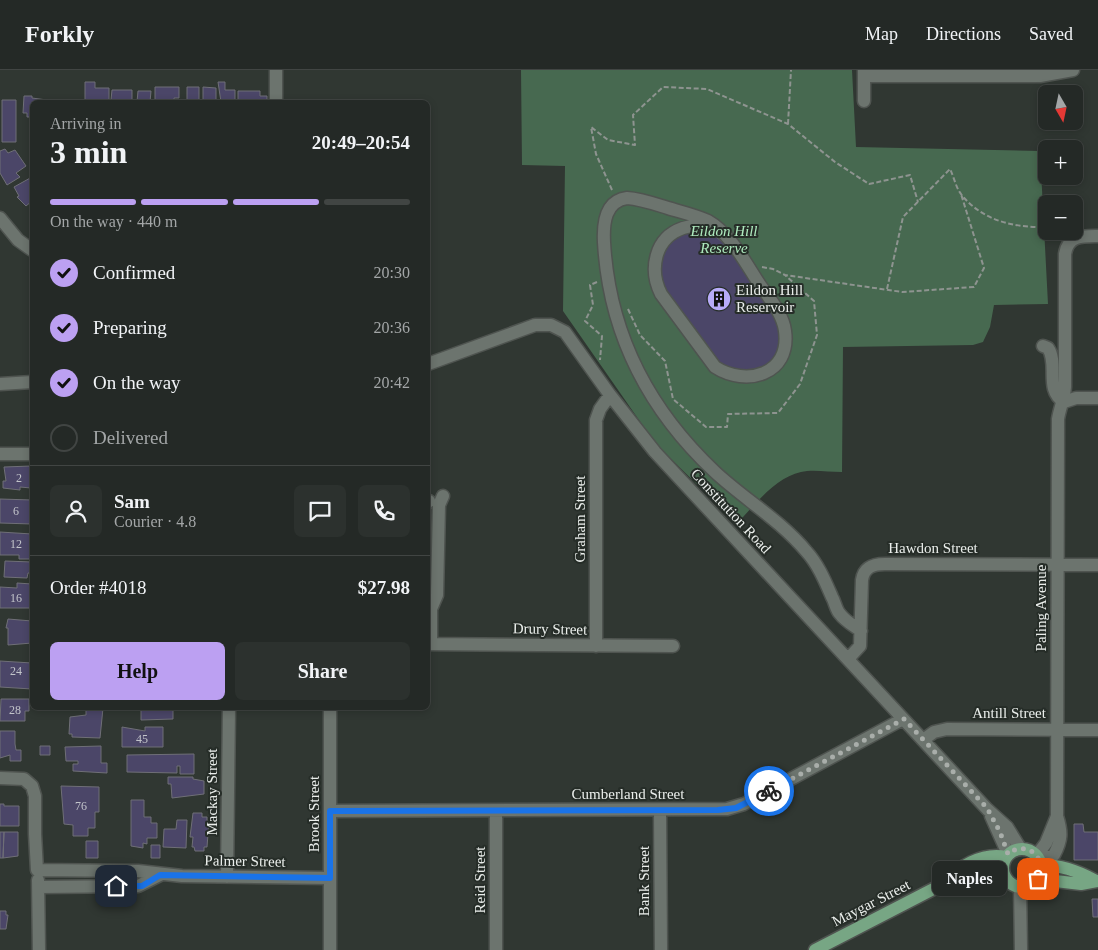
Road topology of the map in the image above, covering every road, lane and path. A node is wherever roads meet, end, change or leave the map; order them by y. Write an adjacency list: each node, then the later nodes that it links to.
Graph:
1 (276, 70): 5 (street)
2 (791, 70): 7 (path)
3 (1073, 70): 4 (street)
4 (864, 73): 6 (street)
5 (276, 100)
6 (864, 101)
7 (788, 124): 9 (path); 10 (path)
8 (961, 194): 10 (path); 13 (path); 20 (path)
9 (616, 200): 11 (street); 19 (street)
10 (918, 202): 20 (path)
11 (685, 213): 14 (street); 15 (street)
12 (0, 218): 17 (street)
13 (1038, 227)
14 (682, 228): 15 (street); 18 (street)
15 (719, 229): 18 (street)
16 (1098, 236): 28 (street, Paling Avenue)
17 (30, 249)
18 (748, 266): 20 (path)
19 (607, 278): 23 (path); 35 (street)
20 (887, 289)
21 (1043, 346): 28 (street)
22 (430, 363): 23 (street, Constitution Road)
23 (592, 370): 26 (street, Constitution Road)
24 (30, 382): 25 (street)
25 (0, 384)
26 (610, 395): 37 (street, Graham Street); 39 (street, Constitution Road)
27 (1098, 398): 28 (street)
28 (1064, 402): 32 (street, Paling Avenue)
29 (0, 454): 30 (street)
30 (30, 454)
31 (434, 501): 34 (street)
32 (1058, 564): 33 (street, Hawdon Street); 35 (street, Hawdon Street); 43 (street, Paling Avenue)
33 (1098, 565)
34 (430, 602)
35 (861, 631): 39 (street, Hawdon Street)
36 (430, 644): 37 (street, Drury Street)
37 (596, 646): 38 (street, Drury Street)
38 (673, 646)
39 (848, 660): 42 (street, Constitution Road)
40 (228, 710): 56 (street, Mackay Street)
41 (330, 710): 48 (street, Brook Street)
42 (904, 719): 45 (street, Constitution Road); 50 (street, Cumberland Street)
43 (1057, 730): 44 (street, Antill Street); 45 (street, Antill Street); 53 (street, Paling Avenue)
44 (1098, 730)
45 (923, 740): 47 (street, Constitution Road)
46 (0, 778): 54 (street)
47 (987, 808): 51 (street, Constitution Road); 52 (street, Constitution Road)
48 (330, 811): 49 (street, Cumberland Street); 57 (street, Brook Street)
49 (496, 811): 50 (street, Cumberland Street); 66 (street, Reid Street)
50 (660, 811): 67 (street, Bank Street)
51 (1020, 848): 52 (main road); 53 (main road)
52 (1007, 856): 58 (main road); 61 (main road, Maygar Street)
53 (1040, 860): 59 (main road); 60 (main road)
54 (37, 870): 55 (street, Palmer Street); 62 (street)
55 (160, 875): 56 (street, Palmer Street); 62 (street, Palmer Street)
56 (227, 877): 57 (street, Palmer Street)
57 (330, 878): 65 (street, Brook Street)
58 (1005, 878): 61 (main road, Maygar Street); 63 (main road)
59 (1038, 879): 60 (main road); 63 (main road)
60 (1097, 881)
61 (943, 884): 68 (main road, Maygar Street)
62 (39, 887): 64 (street)
63 (1020, 887): 69 (street)
64 (40, 950)
65 (330, 950)
66 (496, 950)
67 (661, 950)
68 (815, 950)
69 (1021, 950)

